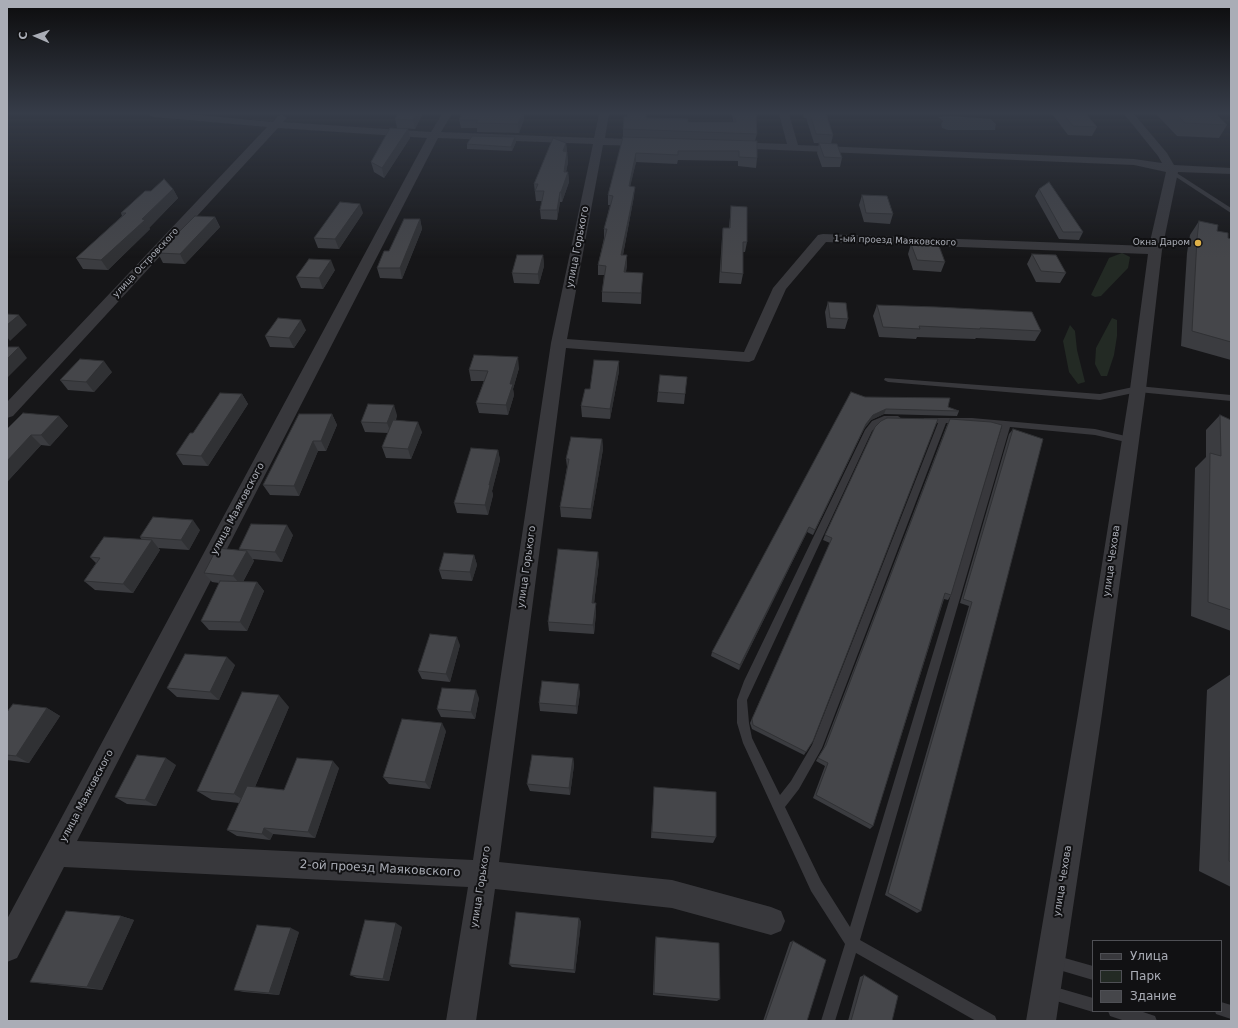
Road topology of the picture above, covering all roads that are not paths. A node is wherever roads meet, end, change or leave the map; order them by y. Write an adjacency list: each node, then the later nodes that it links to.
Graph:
1 (241, 162): 14 (street, улица Островского)
2 (420, 162): 19 (street, улица Маяковского)
3 (595, 162): 10 (street, улица Горького)
4 (1133, 162): 6 (street)
5 (1167, 162): 6 (street)
6 (1171, 170): 7 (street); 8 (lane); 9 (street, улица Чехова)
7 (1231, 171)
8 (1231, 211)
9 (1154, 250): 10 (street, 1-ый проезд Маяковского); 12 (street, улица Чехова)
10 (559, 343): 20 (street, улица Горького)
11 (888, 380): 12 (lane)
12 (1138, 389): 13 (lane); 17 (street, улица Чехова)
13 (1231, 398)
14 (7, 412)
15 (943, 420): 16 (lane); 18 (lane); 18 (lane)
16 (1007, 424): 17 (lane); 22 (lane)
17 (1130, 440): 24 (street, улица Чехова)
18 (779, 806): 22 (lane)
19 (56, 854): 20 (street, 2-ой проезд Маяковского); 23 (street, улица Маяковского)
20 (484, 874): 21 (street, 2-ой проезд Маяковского); 29 (street, улица Горького)
21 (771, 921)
22 (852, 943): 30 (lane); 31 (lane)
23 (7, 948)
24 (1050, 961): 25 (lane); 26 (street, улица Чехова)
25 (1092, 973)
26 (1045, 991): 27 (lane); 32 (street, улица Чехова)
27 (1092, 1005)
28 (1118, 1012): 33 (lane)
29 (461, 1021)
30 (828, 1021)
31 (990, 1021)
32 (1041, 1021)
33 (1150, 1021)

